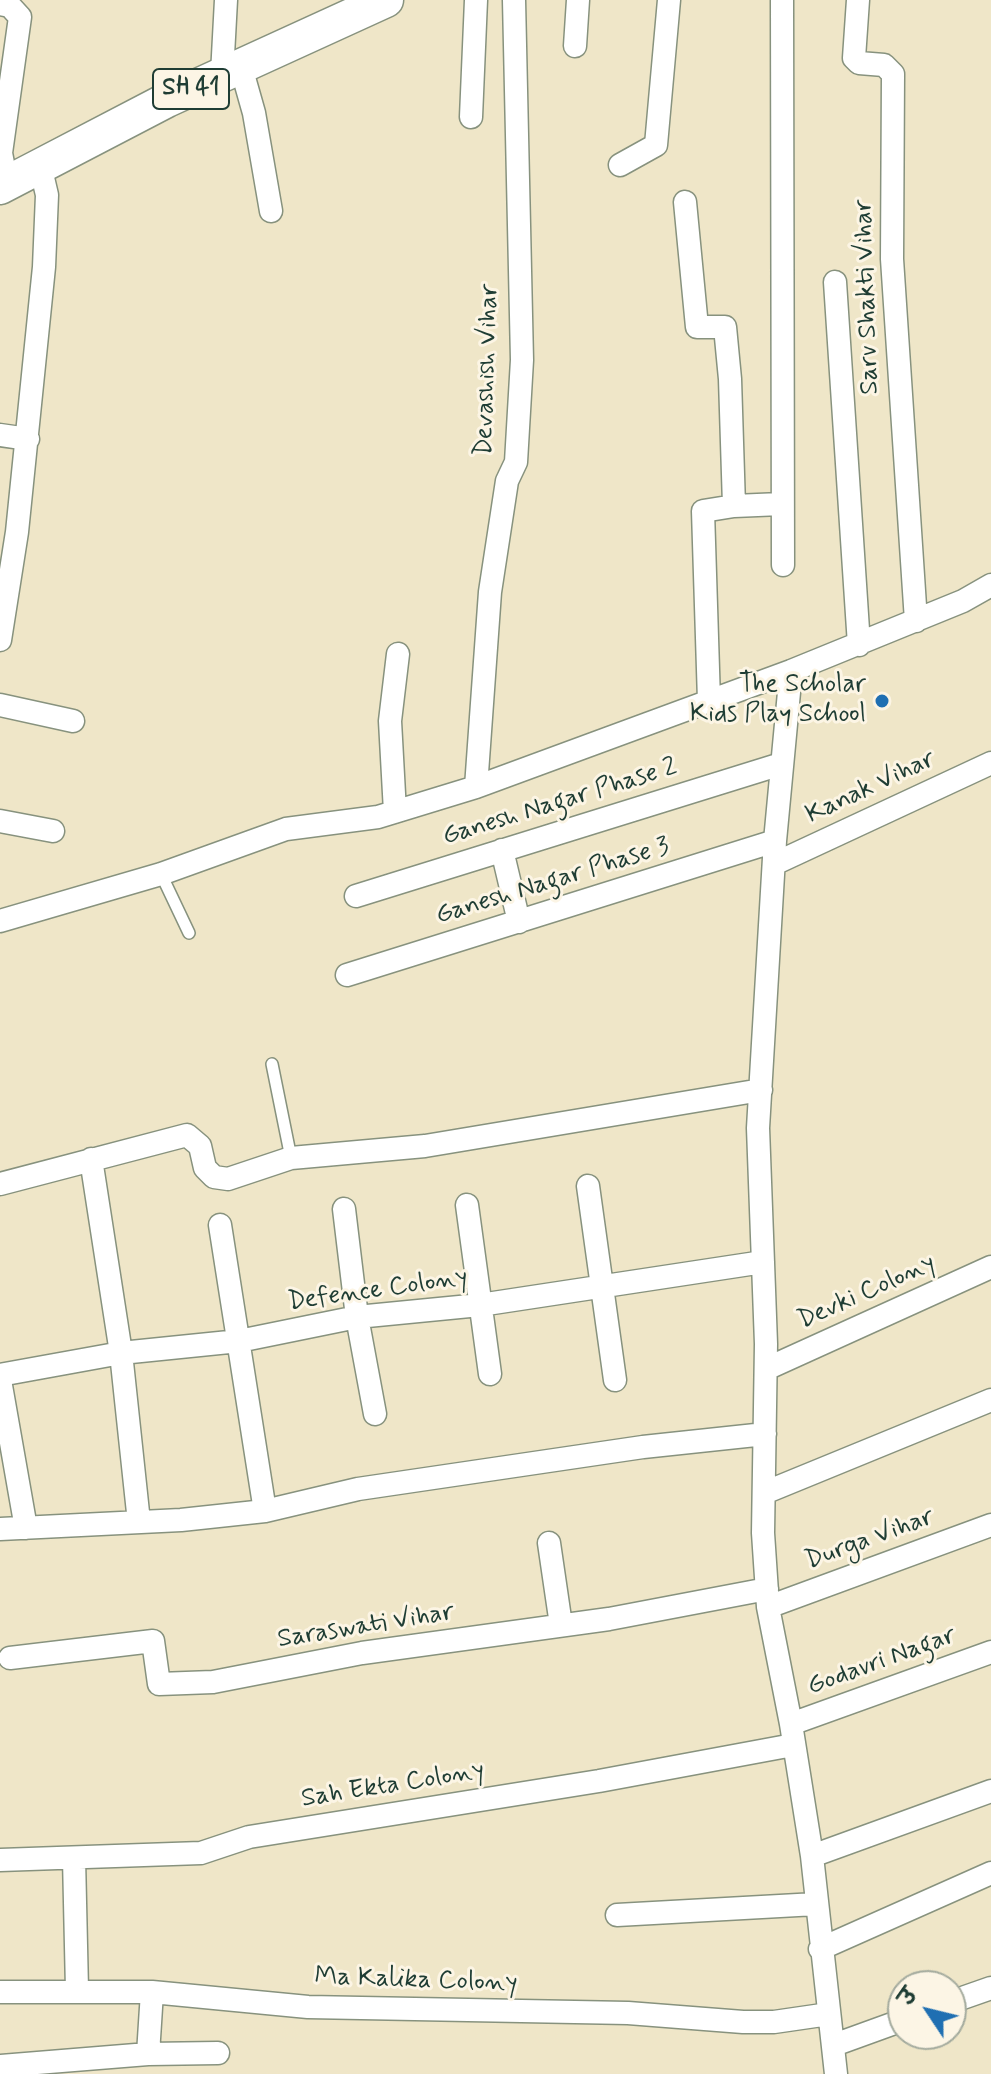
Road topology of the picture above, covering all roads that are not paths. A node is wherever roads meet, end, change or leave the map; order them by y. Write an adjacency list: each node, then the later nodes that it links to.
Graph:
1 (226, 0): 11 (street)
2 (386, 0): 11 (main road, SH 41)
3 (476, 0): 12 (street)
4 (514, 0): 35 (street, Devashish Vihar)
5 (578, 0): 10 (street)
6 (669, 0): 14 (street)
7 (782, 0): 21 (street)
8 (858, 0): 25 (street, Sarv Shakti Vihar)
9 (0, 4): 15 (street)
10 (575, 46)
11 (232, 70): 13 (main road, SH 41); 17 (street)
12 (471, 117)
13 (40, 165): 15 (main road, SH 41); 20 (street)
14 (620, 165)
15 (4, 186)
16 (685, 202): 22 (street)
17 (271, 211)
18 (835, 282): 27 (street)
19 (0, 435): 20 (street)
20 (28, 439): 26 (street)
21 (781, 504): 22 (street); 23 (street)
22 (734, 506): 30 (street)
23 (783, 565)
24 (991, 585): 25 (street)
25 (916, 621): 27 (street)
26 (0, 640)
27 (859, 645): 29 (street)
28 (398, 654): 36 (street)
29 (791, 671): 30 (street); 34 (street)
30 (709, 701): 35 (street)
31 (0, 705): 32 (street)
32 (73, 721)
33 (991, 763): 40 (street, Kanak Vihar)
34 (781, 764): 39 (street, Ganesh Nagar Phase 2); 40 (street)
35 (476, 787): 36 (street)
36 (395, 812): 41 (street)
37 (0, 821): 38 (street)
38 (53, 831)
39 (502, 850): 42 (street, Ganesh Nagar Phase 2); 44 (street)
40 (775, 852): 44 (street, Ganesh Nagar Phase 3); 48 (street)
41 (161, 874): 43 (street); 45 (lane)
42 (356, 896)
43 (0, 921)
44 (519, 922): 46 (street, Ganesh Nagar Phase 3)
45 (189, 933)
46 (347, 975)
47 (272, 1064): 49 (lane)
48 (761, 1090): 49 (street); 56 (street)
49 (291, 1158): 50 (street)
50 (91, 1159): 51 (street); 62 (street)
51 (0, 1184)
52 (588, 1186): 58 (street)
53 (467, 1205): 59 (street)
54 (344, 1209): 60 (street)
55 (220, 1225): 61 (street)
56 (763, 1262): 58 (street, Defence Colony); 63 (street)
57 (991, 1267): 63 (street, Devki Colony)
58 (601, 1285): 59 (street, Defence Colony); 66 (street)
59 (480, 1305): 60 (street, Defence Colony); 64 (street)
60 (357, 1317): 61 (street, Defence Colony); 68 (street)
61 (239, 1341): 62 (street, Defence Colony); 71 (street)
62 (121, 1353): 65 (street, Defence Colony); 72 (street)
63 (766, 1369): 69 (street)
64 (490, 1374)
65 (0, 1378): 74 (street)
66 (615, 1380)
67 (991, 1400): 70 (street)
68 (375, 1414)
69 (765, 1434): 70 (street); 71 (street)
70 (764, 1493): 77 (street)
71 (265, 1511): 72 (street)
72 (139, 1522): 74 (street)
73 (991, 1525): 77 (street, Durga Vihar)
74 (26, 1528): 75 (street)
75 (0, 1529)
76 (549, 1543): 78 (street)
77 (767, 1598): 78 (street, Saraswati Vihar); 81 (street)
78 (561, 1625): 80 (street, Saraswati Vihar)
79 (991, 1652): 81 (street, Godavri Nagar)
80 (10, 1658)
81 (792, 1734): 83 (street); 84 (street, Sah Ekta Colony)
82 (991, 1791): 83 (street)
83 (812, 1856): 87 (street)
84 (74, 1858): 85 (street, Sah Ekta Colony); 91 (street)
85 (0, 1860)
86 (991, 1873): 89 (street)
87 (816, 1904): 88 (street); 89 (street)
88 (617, 1915)
89 (820, 1949): 95 (street)
90 (991, 1988): 94 (street)
91 (77, 1990): 92 (street, Ma Kalika Colony); 93 (street, Ma Kalika Colony)
92 (0, 1992)
93 (152, 1992): 95 (street, Ma Kalika Colony); 99 (street)
94 (967, 1996)
95 (829, 2014): 97 (street)
96 (887, 2026): 97 (street)
97 (834, 2045): 101 (street)
98 (218, 2053): 99 (street)
99 (148, 2054): 100 (street)
100 (0, 2066)
101 (836, 2074)

